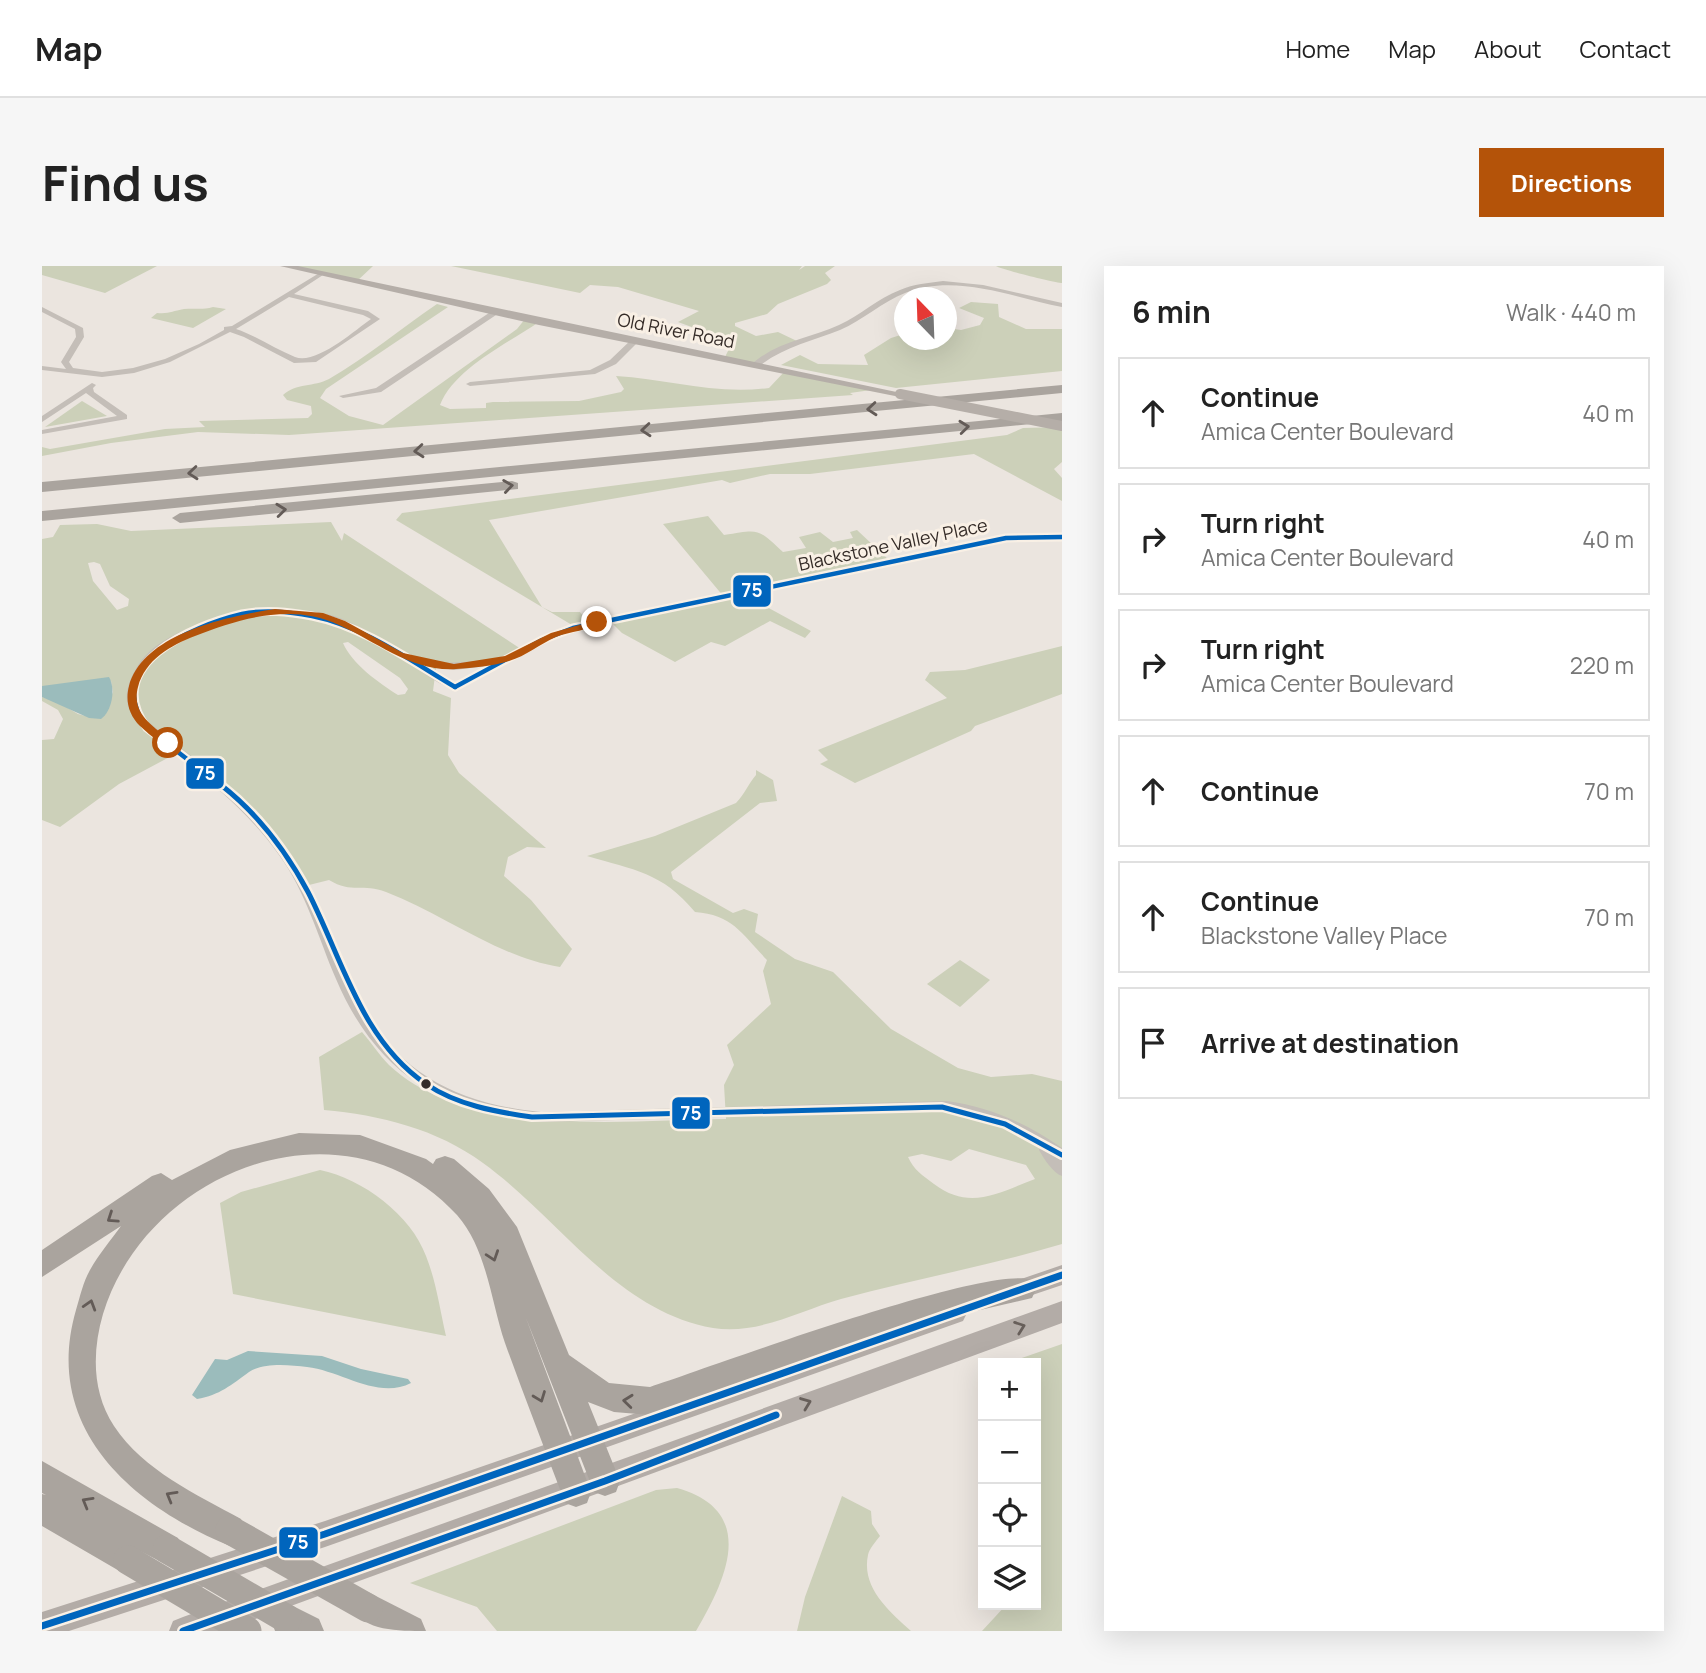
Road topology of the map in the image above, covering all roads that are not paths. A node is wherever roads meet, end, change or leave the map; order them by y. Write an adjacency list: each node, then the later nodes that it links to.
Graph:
1 (285, 266): 2 (main road, Old River Road)
2 (321, 274): 3 (street); 6 (main road, Old River Road)
3 (287, 294): 7 (street); 7 (street)
4 (1062, 305): 9 (street)
5 (42, 309): 11 (street)
6 (495, 313): 8 (main road, Old River Road); 16 (street)
7 (227, 329): 12 (street)
8 (635, 341): 9 (main road, Old River Road); 13 (street)
9 (755, 365): 19 (main road, Old River Road, bridge)
10 (42, 368): 11 (street)
11 (78, 372): 12 (street)
12 (113, 373): 14 (street)
13 (471, 384)
14 (89, 387): 18 (street); 20 (street)
15 (1062, 389): 22 (highway, one-way to 22)
16 (342, 396)
17 (1062, 417): 21 (highway, one-way to 17)
18 (42, 421)
19 (1062, 426)
20 (42, 432)
21 (774, 445): 23 (highway); 24 (highway, one-way to 21)
22 (42, 487)
23 (42, 516)
24 (42, 525)
25 (1062, 537): 27 (street, Blackstone Valley Place)
26 (400, 656): 27 (street); 27 (street, Blackstone Valley Place); 28 (street)
27 (507, 659)
28 (1031, 1135): 29 (street); 30 (street)
29 (1062, 1155)
30 (1062, 1170)
31 (42, 1265): 35 (highway, one-way to 31)
32 (1062, 1275): 33 (main road)
33 (1022, 1289): 35 (highway, one-way to 35); 36 (main road)
34 (1062, 1312): 39 (main road, one-way to 34)
35 (554, 1349): 36 (highway)
36 (590, 1441): 37 (main road); 39 (highway)
37 (561, 1452): 40 (highway); 42 (highway, one-way to 37); 45 (main road)
38 (42, 1476): 44 (highway, one-way to 38, bridge)
39 (605, 1481): 40 (main road)
40 (576, 1492): 46 (main road)
41 (42, 1509): 47 (highway, bridge)
42 (230, 1530): 43 (highway, bridge)
43 (368, 1608): 48 (highway)
44 (297, 1625)
45 (42, 1626)
46 (183, 1631)
47 (247, 1631)
48 (408, 1631)

